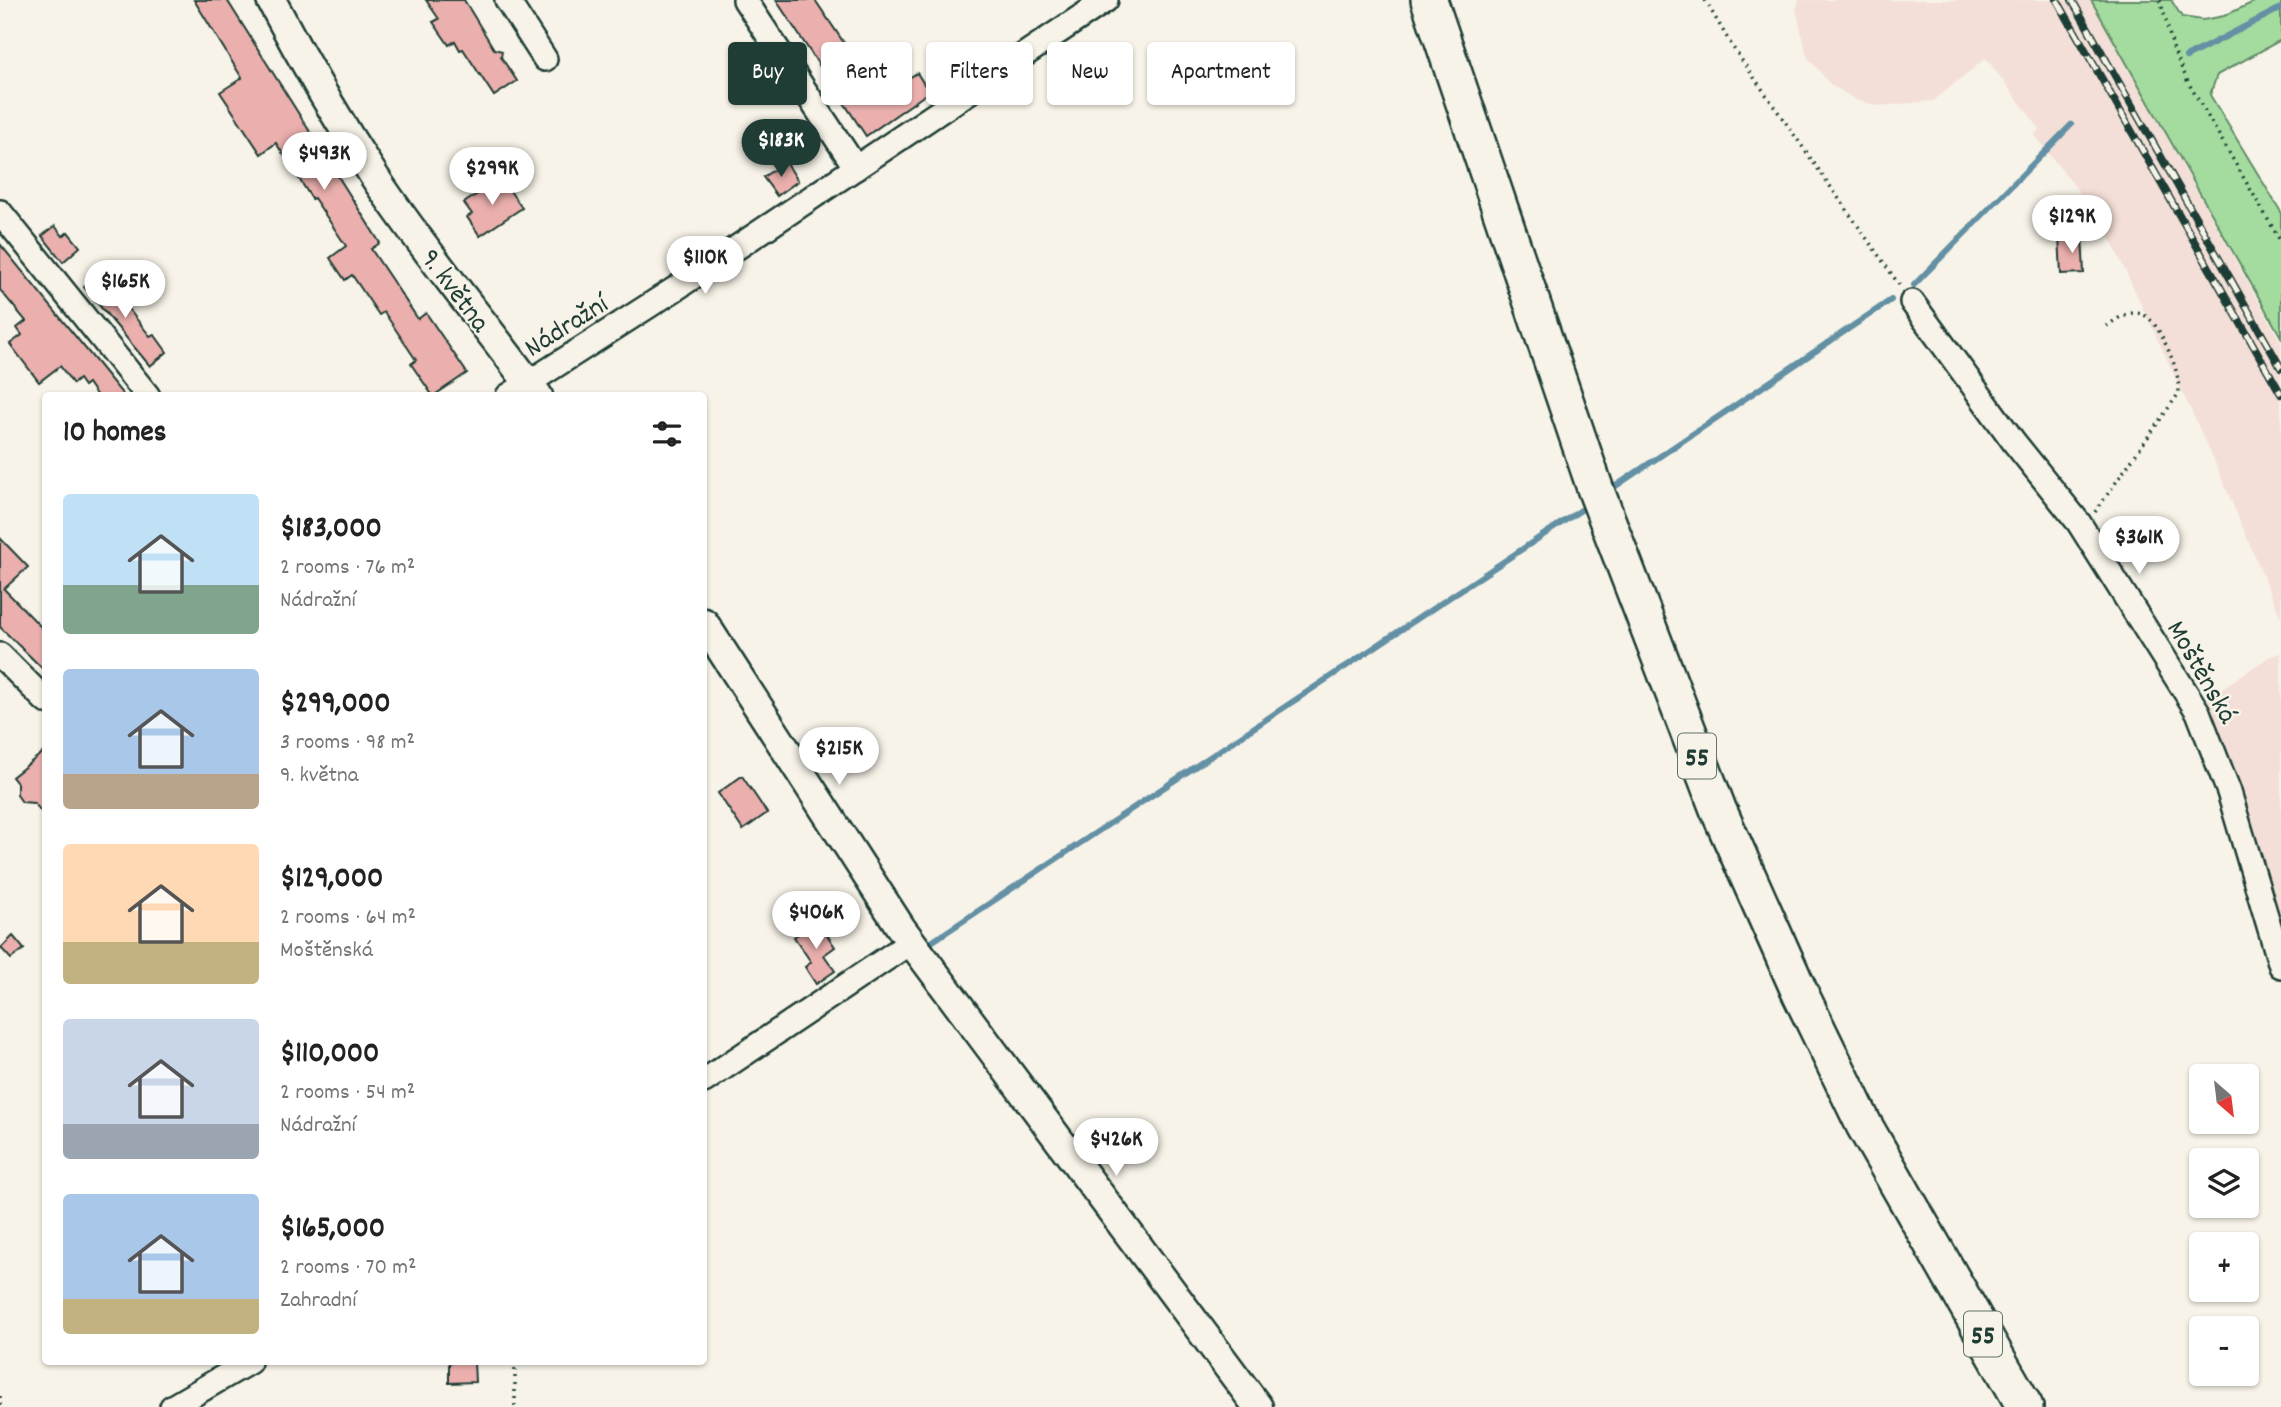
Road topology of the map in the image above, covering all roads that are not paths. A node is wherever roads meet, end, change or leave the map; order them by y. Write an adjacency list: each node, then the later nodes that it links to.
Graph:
1 (271, 0): 10 (street, 9. května)
2 (507, 0): 6 (street)
3 (745, 0): 7 (street)
4 (1106, 0): 7 (street, Nádražní)
5 (1429, 0): 22 (main road, 55)
6 (545, 59)
7 (856, 168): 10 (street, Nádražní)
8 (0, 212): 11 (street)
9 (1912, 302): 16 (street, Moštěnská)
10 (525, 391)
11 (145, 392)
12 (707, 628): 15 (street)
13 (0, 655): 14 (street)
14 (42, 697)
15 (911, 942): 17 (street); 21 (street)
16 (2281, 966)
17 (707, 1077)
18 (245, 1365): 19 (street)
19 (207, 1397): 20 (street)
20 (172, 1407)
21 (1258, 1407)
22 (2025, 1407)

